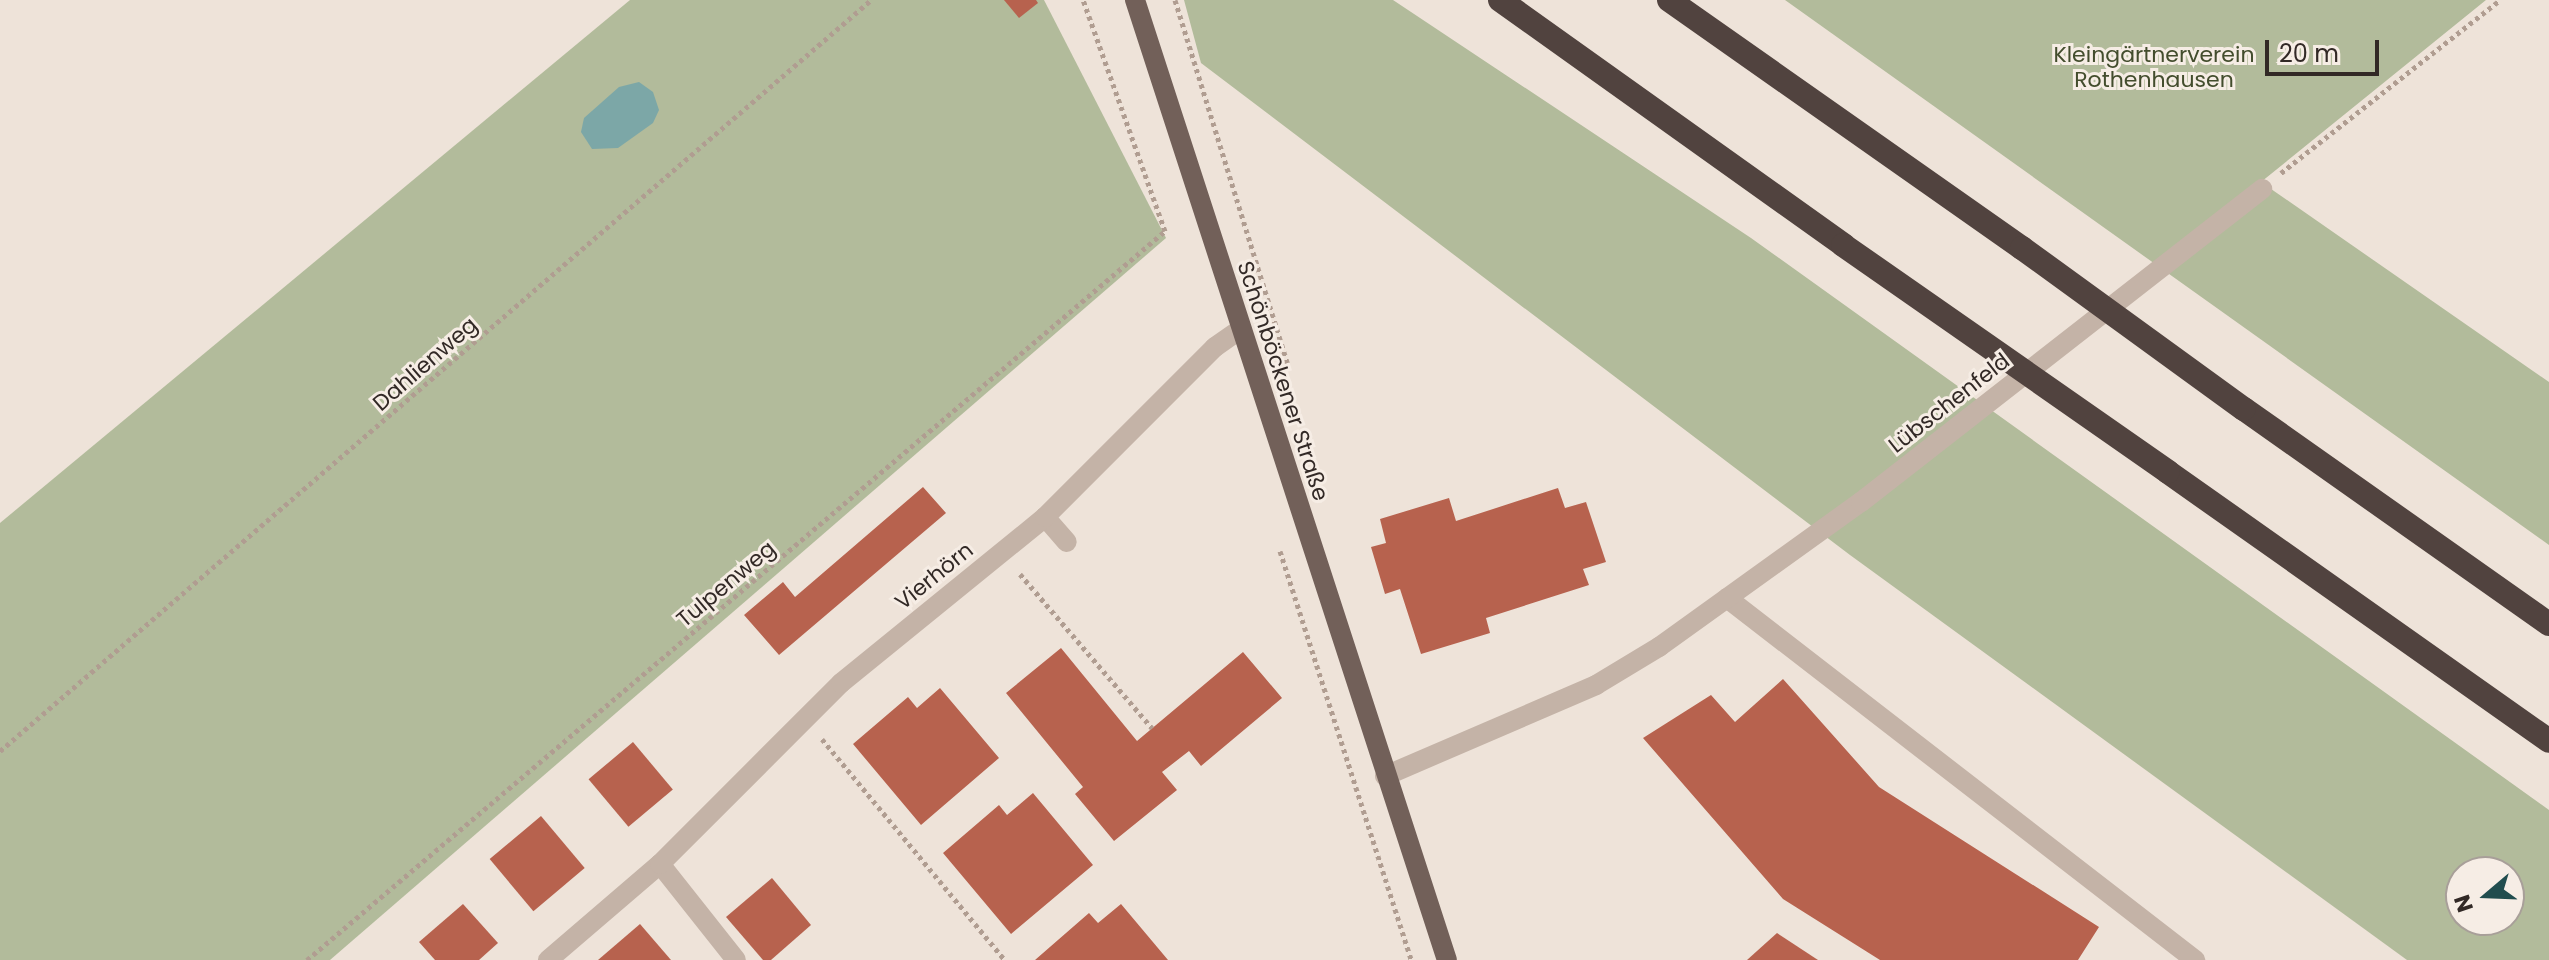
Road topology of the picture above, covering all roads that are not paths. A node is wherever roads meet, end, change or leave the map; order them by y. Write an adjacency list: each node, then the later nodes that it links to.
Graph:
1 (1135, 0): 5 (main road, Schönböckener Straße)
2 (1500, 0): 10 (highway, bridge)
3 (1669, 0): 9 (highway, bridge)
4 (2262, 189): 8 (street, Lübschenfeld)
5 (1241, 329): 6 (street, Vierhörn); 11 (main road, Schönböckener Straße)
6 (1045, 517): 7 (street); 12 (street, Vierhörn)
7 (1067, 542)
8 (1727, 598): 11 (street, Lübschenfeld); 16 (street)
9 (2549, 624)
10 (2549, 741)
11 (1385, 776): 15 (main road, Schönböckener Straße)
12 (660, 864): 13 (street, Vierhörn); 14 (street)
13 (548, 960)
14 (736, 960)
15 (1447, 960)
16 (2195, 960)

